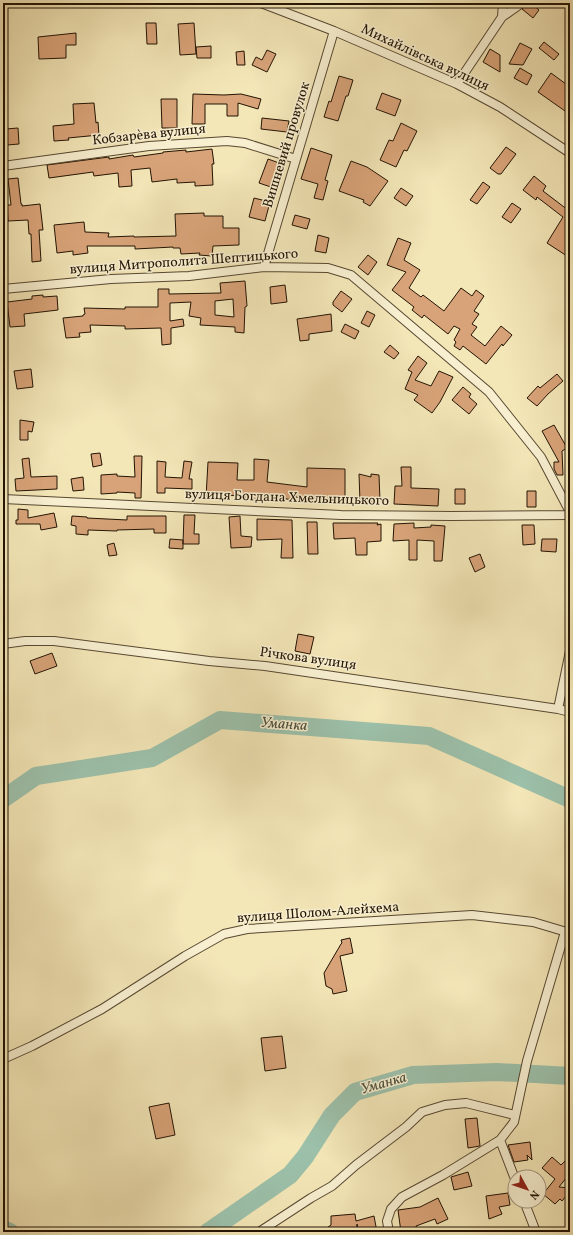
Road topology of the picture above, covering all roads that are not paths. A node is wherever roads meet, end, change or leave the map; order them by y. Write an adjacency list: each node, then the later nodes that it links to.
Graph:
1 (261, 3): 5 (street, Михайлівська вулиця)
2 (503, 3): 4 (street)
3 (522, 3): 4 (street)
4 (502, 17): 6 (street)
5 (334, 31): 6 (street, Михайлівська вулиця); 8 (street, Вишневий провулок)
6 (457, 84): 7 (street, Михайлівська вулиця)
7 (570, 153)
8 (296, 159): 9 (street, Кобзарèва вулиця); 10 (street, Вишневий провулок)
9 (3, 166)
10 (264, 267): 11 (street, вулиця Митрополита Шептицького); 13 (street, вулиця Митрополита Шептицького)
11 (3, 288)
12 (3, 499): 14 (street, вулиця Богдана Хмельницького)
13 (570, 512)
14 (570, 515)
15 (3, 644): 17 (street, Річкова вулиця)
16 (570, 651): 17 (street)
17 (558, 709): 18 (street, Річкова вулиця)
18 (570, 712)
19 (567, 933): 20 (street, вулиця Шолом-Алейхема); 21 (street)
20 (3, 1059)
21 (515, 1115): 22 (street); 25 (street)
22 (500, 1140): 23 (street); 26 (street)
23 (511, 1169)
24 (527, 1209): 27 (street)
25 (260, 1232)
26 (389, 1232)
27 (536, 1232)

